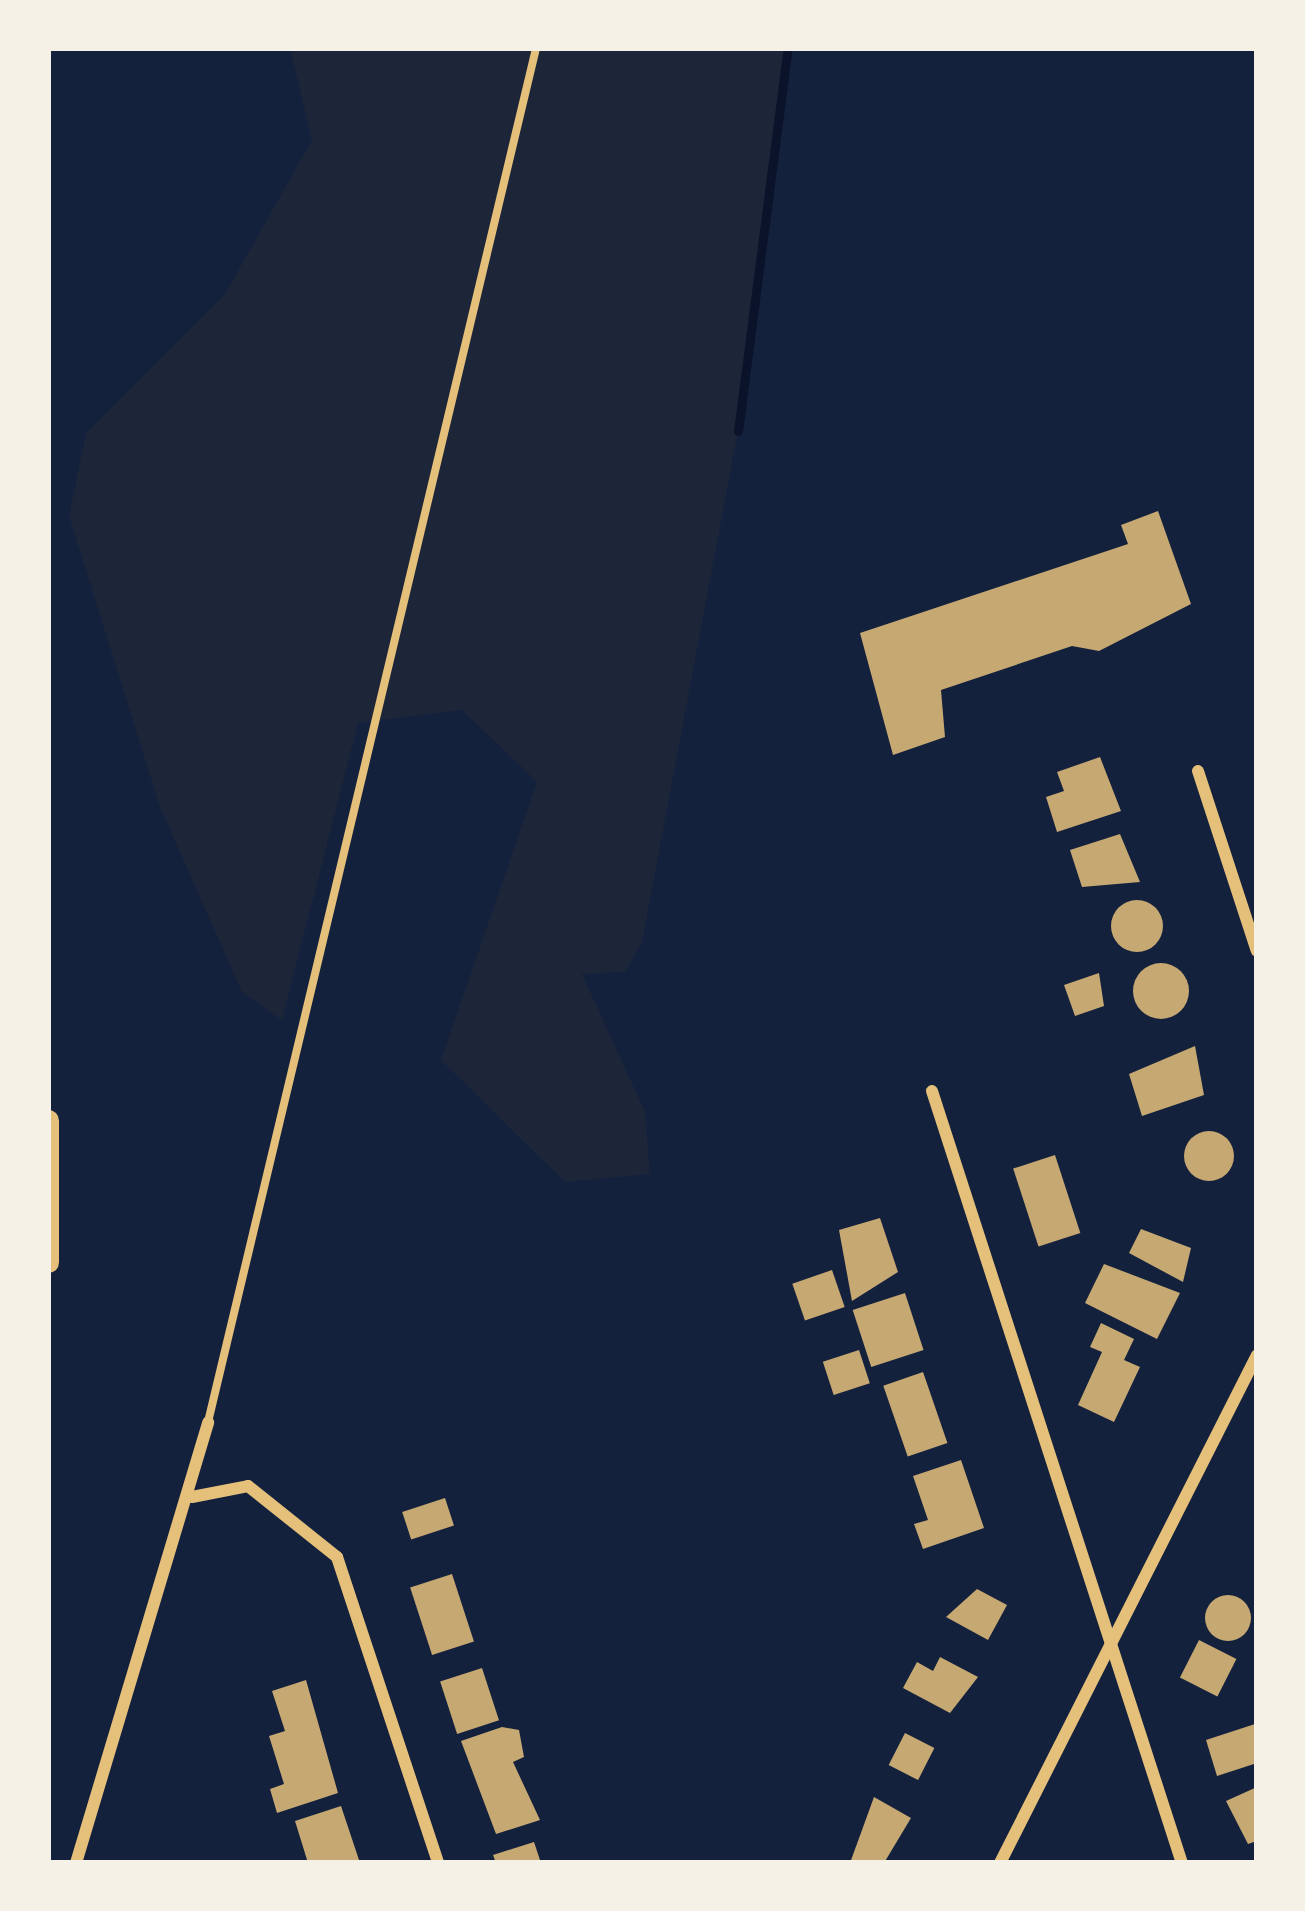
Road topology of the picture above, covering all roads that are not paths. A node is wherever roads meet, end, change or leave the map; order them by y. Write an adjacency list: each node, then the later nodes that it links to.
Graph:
1 (536, 48): 8 (lane)
2 (1198, 771): 3 (street)
3 (1257, 951)
4 (932, 1091): 10 (street)
5 (48, 1120): 6 (main road)
6 (48, 1262)
7 (1257, 1355): 10 (street)
8 (208, 1422): 9 (street)
9 (192, 1497): 11 (street); 12 (street)
10 (1109, 1649): 13 (street); 14 (street)
11 (76, 1863)
12 (438, 1863)
13 (1000, 1863)
14 (1182, 1863)

